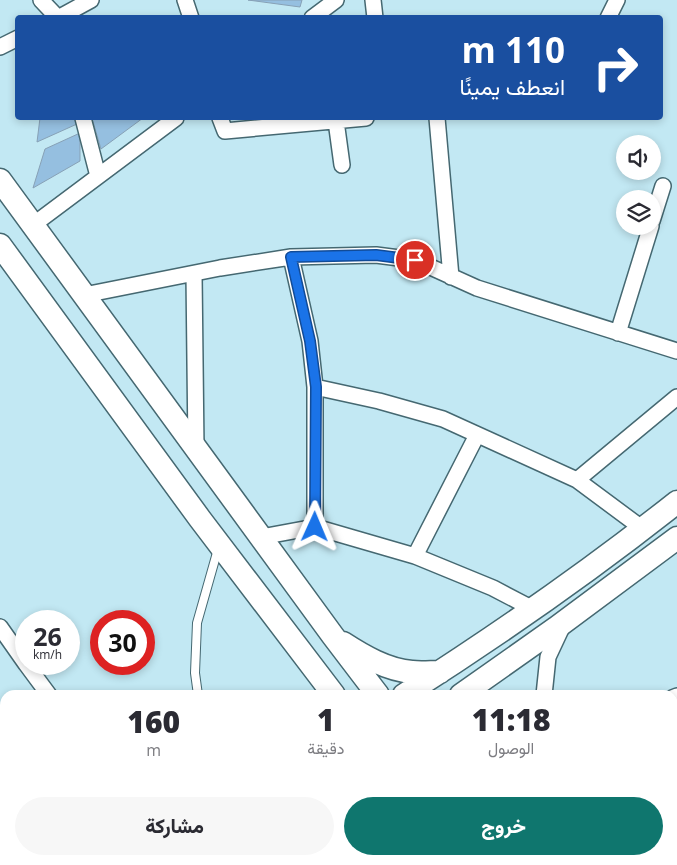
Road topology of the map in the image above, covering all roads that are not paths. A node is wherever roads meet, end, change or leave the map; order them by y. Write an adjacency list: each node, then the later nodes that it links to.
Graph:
1 (41, 0): 7 (street)
2 (91, 0): 8 (street)
3 (185, 0): 9 (street)
4 (336, 0): 10 (street)
5 (373, 0): 11 (street)
6 (617, 0): 12 (street)
7 (55, 15)
8 (64, 15)
9 (190, 15)
10 (316, 15)
11 (375, 15)
12 (610, 15)
13 (15, 40): 14 (street)
14 (0, 47)
15 (84, 120): 22 (street)
16 (173, 120): 22 (street)
17 (221, 120): 20 (street)
18 (346, 120): 20 (street)
19 (436, 120): 31 (street)
20 (336, 121): 21 (street)
21 (342, 165)
22 (98, 176): 26 (street)
23 (0, 180): 26 (main road)
24 (663, 186): 25 (street)
25 (661, 192)
26 (33, 225): 32 (main road)
27 (648, 235): 33 (street)
28 (0, 245): 45 (main road)
29 (291, 257): 30 (street); 31 (street); 35 (street)
30 (194, 274): 32 (street); 38 (street)
31 (451, 276): 33 (street)
32 (84, 294): 38 (main road)
33 (618, 332): 34 (street)
34 (677, 351)
35 (316, 387): 37 (street); 41 (street)
36 (677, 397): 39 (street)
37 (476, 435): 39 (street); 46 (street)
38 (196, 449): 43 (main road)
39 (577, 480): 42 (street)
40 (677, 502): 42 (main road)
41 (315, 527): 43 (street); 46 (street)
42 (643, 529): 49 (main road)
43 (260, 537): 47 (main road)
44 (677, 538): 50 (main road)
45 (219, 544): 48 (main road); 58 (lane)
46 (415, 556): 49 (street)
47 (293, 581): 48 (main road); 52 (main road)
48 (264, 603): 54 (main road)
49 (533, 609): 55 (main road)
50 (565, 622): 63 (main road); 64 (street)
51 (0, 627): 53 (street)
52 (333, 636): 55 (main road); 61 (main road)
53 (15, 648)
54 (315, 670): 59 (main road); 60 (main road)
55 (440, 672): 62 (main road)
56 (34, 675): 57 (street)
57 (45, 690)
58 (197, 690)
59 (325, 690)
60 (330, 690)
61 (374, 690)
62 (412, 690)
63 (476, 690)
64 (545, 690)

